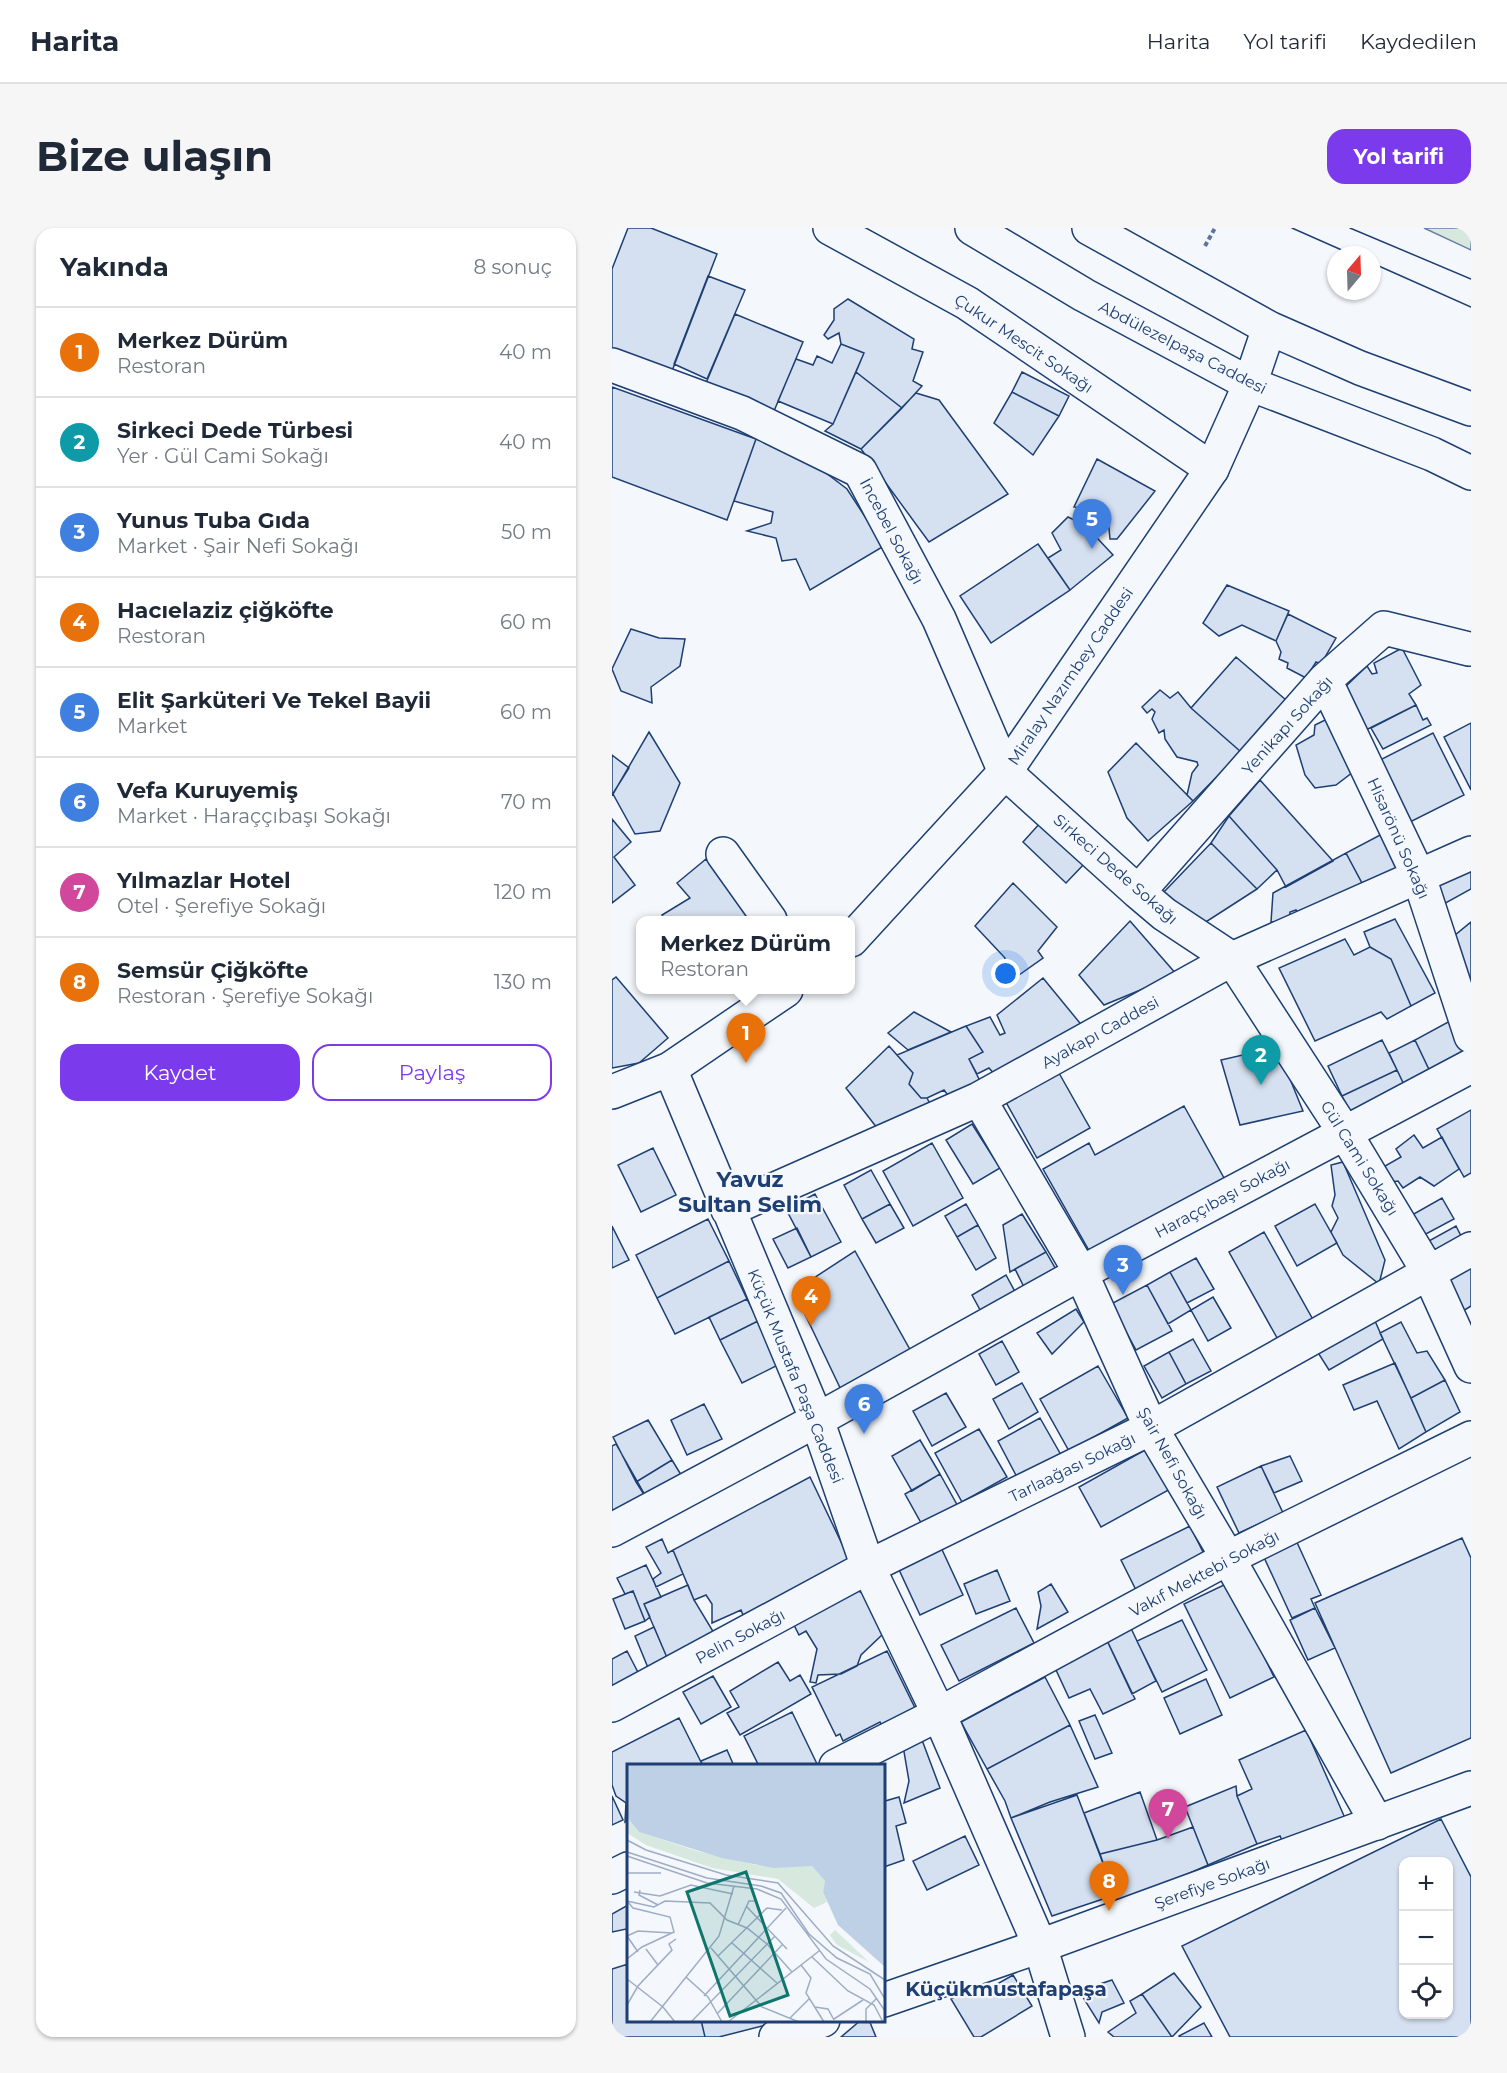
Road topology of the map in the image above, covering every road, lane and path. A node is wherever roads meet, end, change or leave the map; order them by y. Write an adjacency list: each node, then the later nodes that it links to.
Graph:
1 (830, 228): 8 (street, Çukur Mescit Sokağı)
2 (972, 228): 6 (street, Abdülezelpaşa Caddesi)
3 (1089, 228): 4 (street)
4 (1269, 328): 6 (street, Miralay Nazımbey Caddesi); 7 (street)
5 (612, 365): 12 (street, İncebel Sokağı)
6 (1250, 384): 8 (street, Miralay Nazımbey Caddesi); 9 (street, Abdülezelpaşa Caddesi)
7 (1471, 410)
8 (1212, 469): 12 (street, Miralay Nazımbey Caddesi)
9 (1471, 473)
10 (1469, 649): 11 (street, Yenikapı Sokağı)
11 (1325, 680): 15 (street, Hisarönü Sokağı); 16 (street, Yenikapı Sokağı)
12 (1005, 772): 16 (street, Sirkeci Dede Sokağı); 18 (street, Miralay Nazımbey Caddesi)
13 (1471, 853): 15 (street, Ayakapı Caddesi)
14 (723, 854): 17 (street)
15 (1419, 877): 19 (street, Ayakapı Caddesi); 21 (street, Hisarönü Sokağı)
16 (1137, 892): 19 (street, Sirkeci Dede Sokağı)
17 (766, 916)
18 (855, 936)
19 (1232, 959): 25 (street, Ayakapı Caddesi); 26 (street, Gül Cami Sokağı)
20 (780, 994): 23 (street)
21 (1471, 1036)
22 (1471, 1066): 26 (street, Haraççıbaşı Sokağı)
23 (670, 1069): 24 (street); 27 (street, Küçük Mustafa Paşa Caddesi)
24 (612, 1092)
25 (979, 1099): 27 (street, Ayakapı Caddesi); 30 (street, Şair Nefi Sokağı)
26 (1345, 1133): 29 (street, Gül Cami Sokağı); 30 (street, Haraççıbaşı Sokağı)
27 (728, 1210): 32 (street, Küçük Mustafa Paşa Caddesi)
28 (1471, 1249): 29 (street, Tarlaağası Sokağı)
29 (1428, 1271): 31 (street, Gül Cami Sokağı); 33 (street, Tarlaağası Sokağı)
30 (1081, 1273): 32 (street, Haraççıbaşı Sokağı); 33 (street, Şair Nefi Sokağı)
31 (1471, 1366)
32 (817, 1420): 35 (street, Haraççıbaşı Sokağı); 37 (street, Küçük Mustafa Paşa Caddesi)
33 (1151, 1428): 36 (street, Şair Nefi Sokağı); 37 (street, Tarlaağası Sokağı)
34 (1471, 1438): 36 (street, Vakıf Mektebi Sokağı)
35 (612, 1530)
36 (1228, 1558): 39 (street, Vakıf Mektebi Sokağı); 42 (street, Şair Nefi Sokağı)
37 (868, 1567): 38 (street, Pelin Sokağı); 39 (street, Küçük Mustafa Paşa Caddesi)
38 (612, 1705)
39 (939, 1714): 40 (street, Vakıf Mektebi Sokağı); 45 (street, Küçük Mustafa Paşa Caddesi)
40 (840, 1764)
41 (1471, 1788): 42 (street, Şerefiye Sokağı)
42 (1377, 1823): 45 (street, Şerefiye Sokağı)
43 (627, 1870): 44 (street)
44 (612, 1877)
45 (1040, 1946): 46 (street, Şerefiye Sokağı); 47 (street, Küçük Mustafa Paşa Caddesi)
46 (885, 2000)
47 (1068, 2037)

